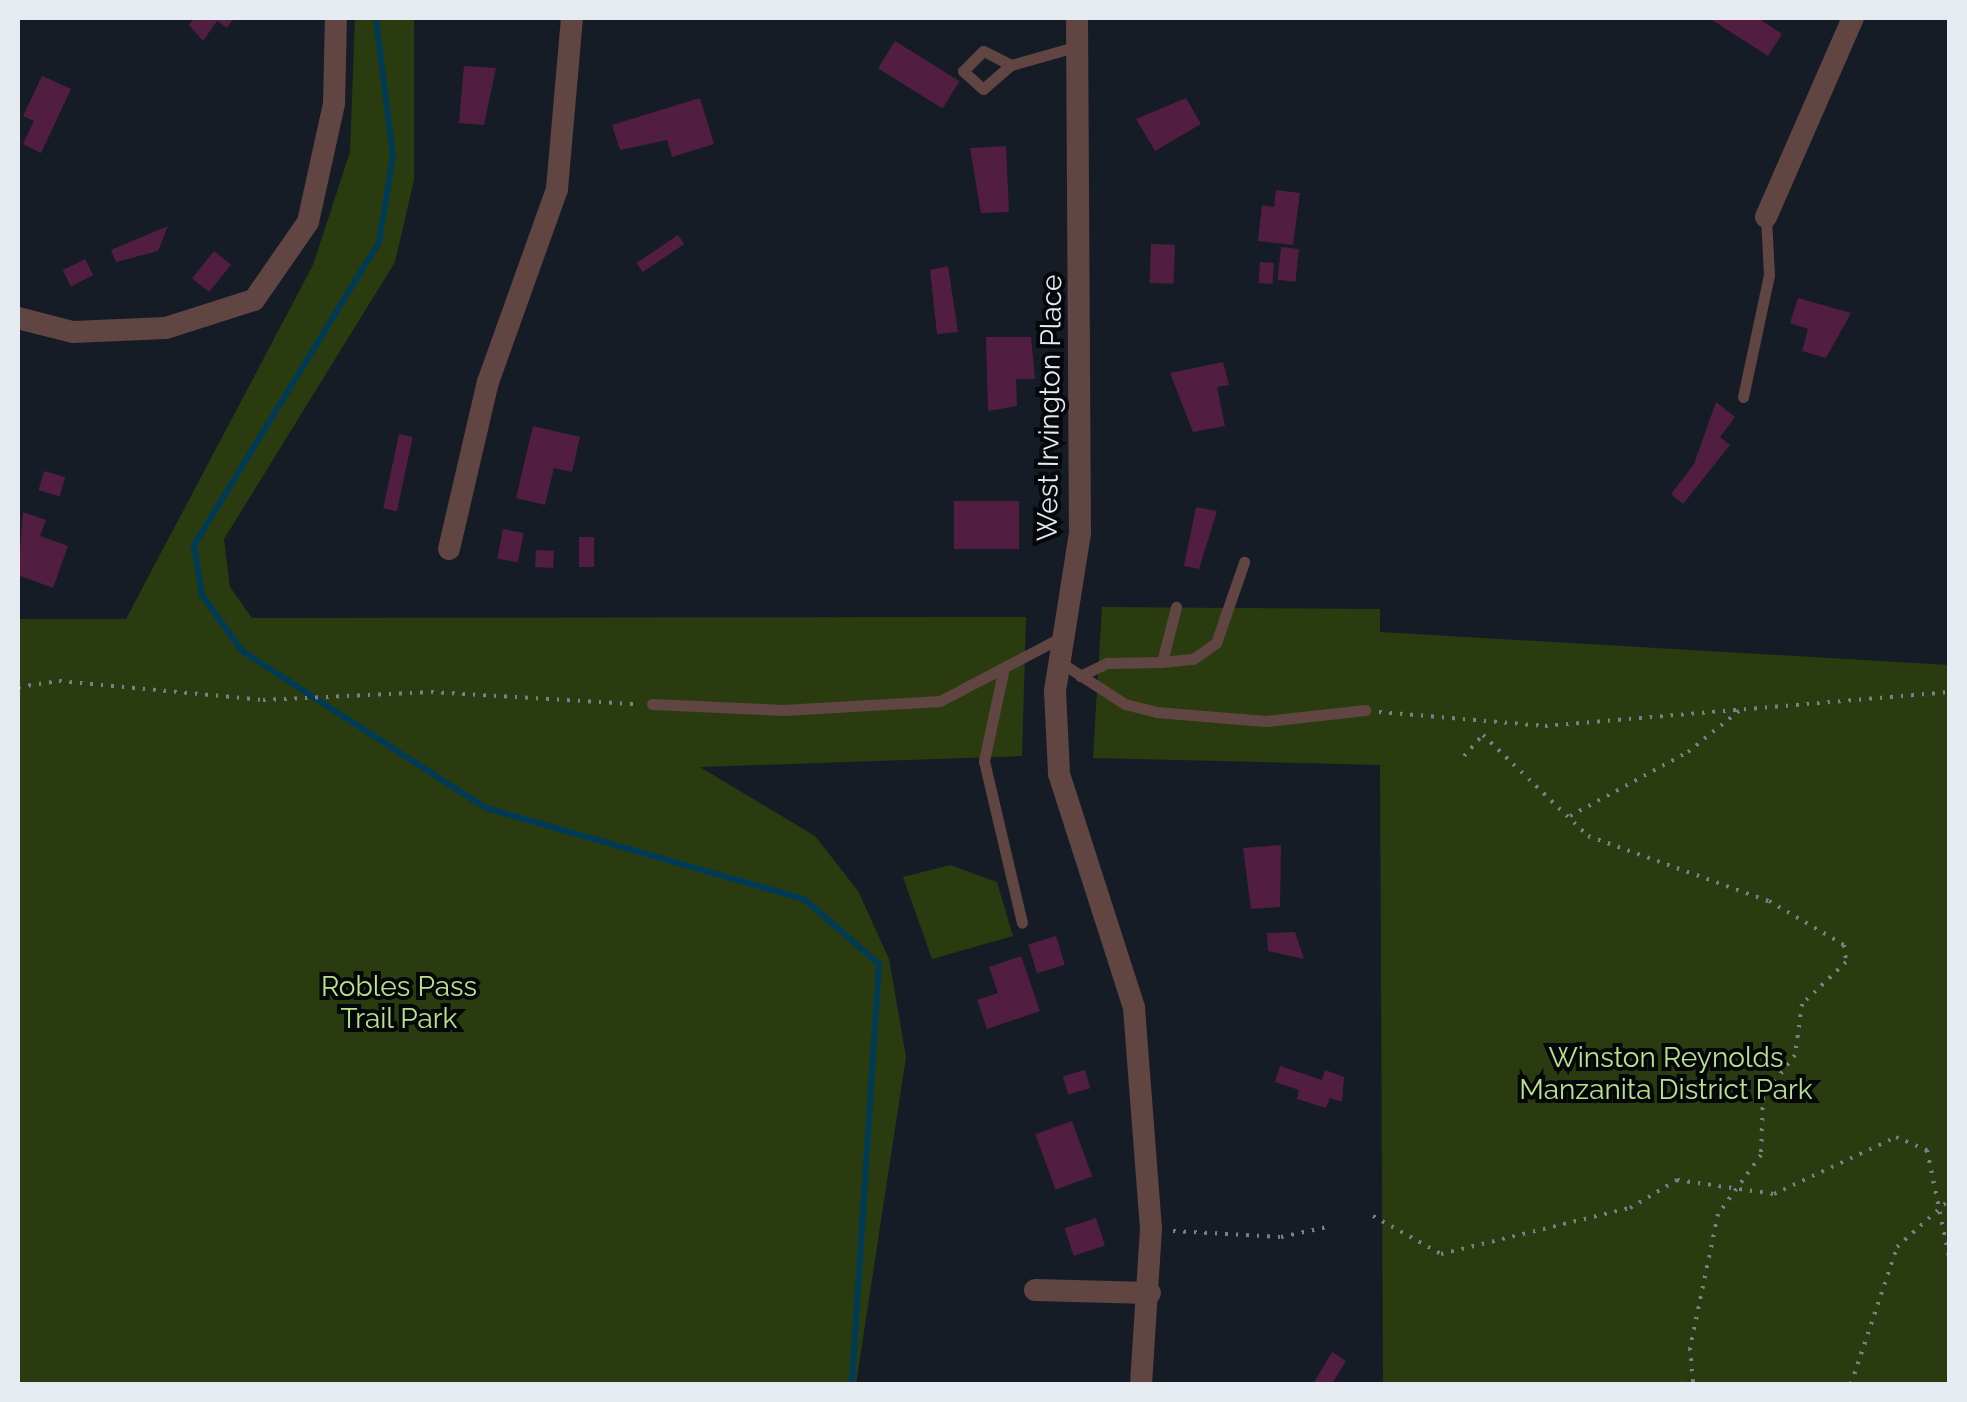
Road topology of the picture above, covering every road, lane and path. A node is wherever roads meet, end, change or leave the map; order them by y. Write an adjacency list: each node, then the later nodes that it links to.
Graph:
1 (336, 18): 8 (street)
2 (572, 18): 10 (street)
3 (1077, 18): 5 (street, West Irvington Place)
4 (1853, 18): 7 (street)
5 (1078, 46): 6 (lane); 13 (street, West Irvington Place)
6 (1010, 64)
7 (1766, 217): 9 (lane)
8 (18, 318)
9 (1743, 397)
10 (449, 549)
11 (1244, 562): 15 (lane)
12 (1176, 607): 15 (lane)
13 (1064, 636): 14 (street, West Irvington Place); 16 (lane)
14 (1060, 662): 17 (lane); 33 (street, West Irvington Place)
15 (1162, 662): 17 (lane)
16 (1003, 672): 20 (lane); 27 (lane)
17 (1080, 676): 22 (lane)
18 (18, 687): 20 (path)
19 (1950, 692): 21 (path)
20 (652, 704)
21 (1743, 708): 23 (path); 26 (path)
22 (1365, 710): 23 (path)
23 (1480, 720): 24 (path)
24 (1483, 735): 25 (path); 26 (path)
25 (1464, 756)
26 (1570, 816): 28 (path)
27 (1022, 924)
28 (1732, 1195): 30 (path); 31 (path); 39 (path)
29 (1950, 1199): 30 (path)
30 (1939, 1208): 34 (path); 42 (path)
31 (1373, 1216)
32 (1327, 1227): 33 (path)
33 (1151, 1229): 36 (street, West Irvington Place)
34 (1950, 1262)
35 (1035, 1290): 36 (street)
36 (1150, 1293): 37 (street, West Irvington Place)
37 (1141, 1384)
38 (1681, 1384): 39 (path)
39 (1694, 1384)
40 (1794, 1384): 41 (path)
41 (1803, 1384)
42 (1850, 1384)

